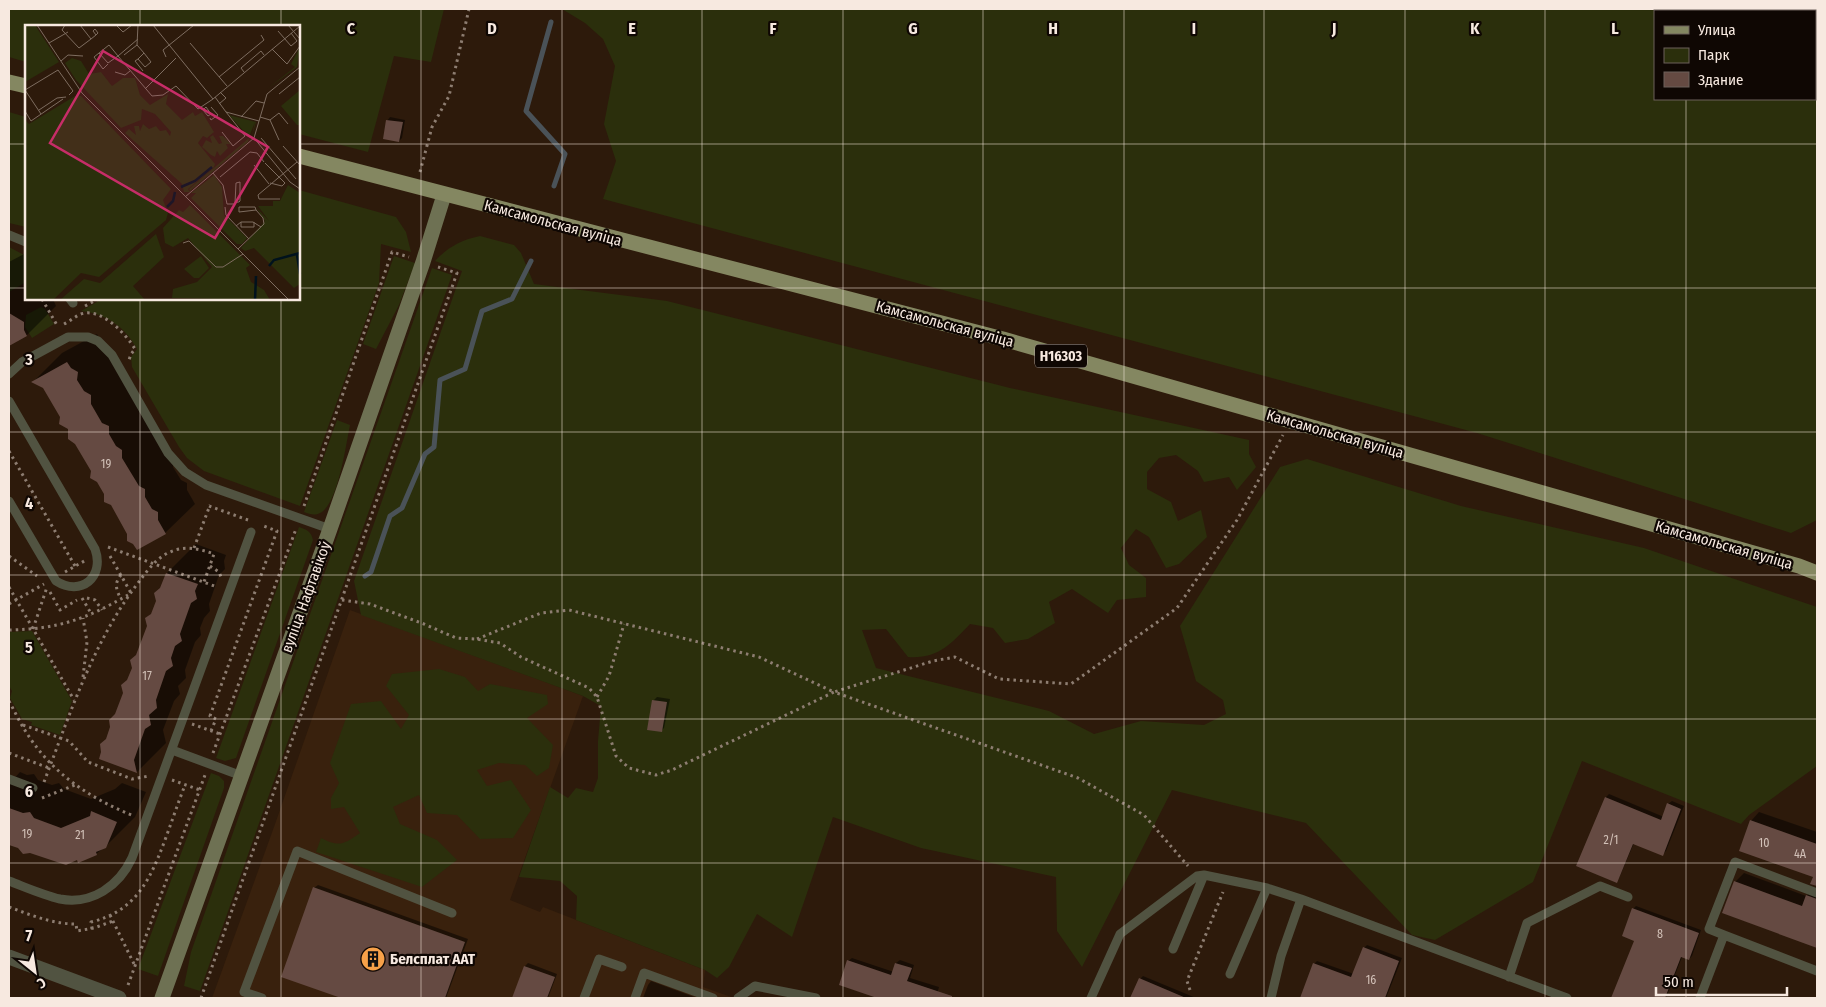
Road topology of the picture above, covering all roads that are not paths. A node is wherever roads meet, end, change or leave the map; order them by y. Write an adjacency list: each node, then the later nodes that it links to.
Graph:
1 (9, 82): 2 (main road)
2 (25, 86)
3 (300, 156): 4 (main road, Камсамольская вуліца / Н16303)
4 (444, 194): 10 (street, вуліца Нафтавікоў); 12 (main road, Камсамольская вуліца / Н16303)
5 (9, 235): 6 (lane)
6 (25, 242)
7 (9, 374): 10 (lane)
8 (9, 401): 9 (lane)
9 (9, 501)
10 (330, 529): 14 (street, вуліца Нафтавікоў)
11 (251, 532): 13 (lane)
12 (1817, 573)
13 (172, 750): 14 (lane); 18 (lane)
14 (242, 776): 32 (street, вуліца Нафтавікоў)
15 (9, 779): 16 (lane)
16 (36, 790)
17 (1201, 876): 19 (lane); 25 (lane); 39 (lane)
18 (9, 881)
19 (1267, 888): 22 (lane); 29 (lane)
20 (1817, 893): 24 (lane)
21 (1628, 897): 30 (lane)
22 (1301, 899): 30 (lane); 40 (lane)
23 (452, 913): 33 (lane)
24 (1724, 935): 28 (lane); 42 (lane)
25 (1173, 950)
26 (9, 957): 31 (street)
27 (622, 967): 34 (lane)
28 (1817, 970)
29 (1230, 974)
30 (1509, 977): 41 (lane)
31 (123, 994)
32 (162, 998)
33 (262, 998)
34 (584, 998)
35 (635, 998): 36 (lane)
36 (713, 998)
37 (738, 998): 38 (lane)
38 (816, 998)
39 (1091, 998)
40 (1271, 998)
41 (1567, 998)
42 (1700, 998)

